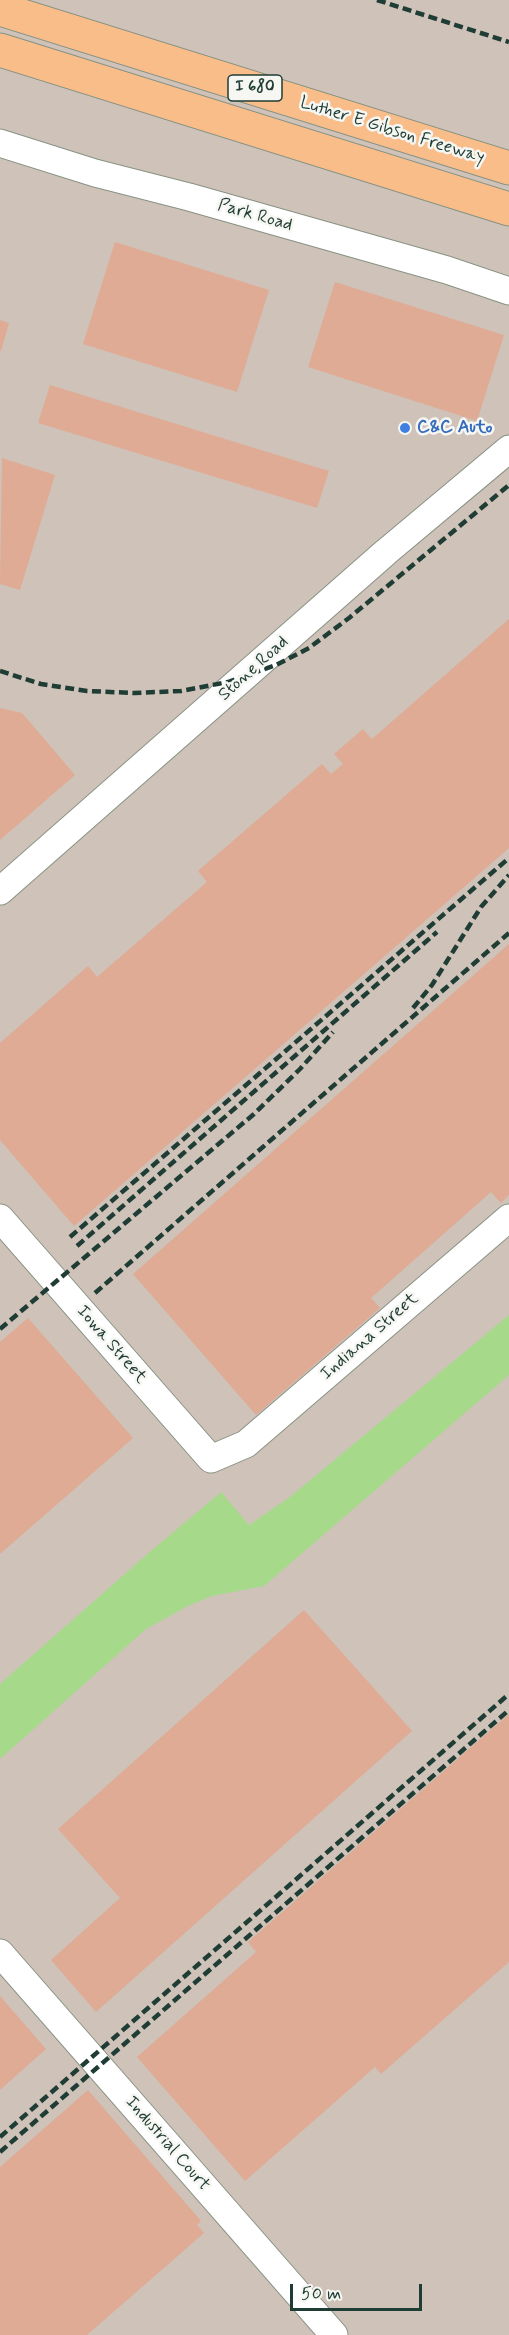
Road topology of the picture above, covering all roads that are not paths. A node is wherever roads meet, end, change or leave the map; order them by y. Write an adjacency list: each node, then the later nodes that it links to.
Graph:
1 (0, 9): 4 (highway, Luther E Gibson Freeway / I 680)
2 (0, 50): 5 (highway, I 680)
3 (0, 143): 6 (street, Park Road)
4 (509, 168)
5 (509, 209)
6 (509, 291)
7 (509, 449): 8 (street, Stone Road)
8 (0, 891)
9 (0, 1218): 11 (street, Iowa Street)
10 (509, 1218): 11 (street, Indiana Street)
11 (228, 1454)
12 (0, 1953): 13 (street, Industrial Court)
13 (334, 2335)

